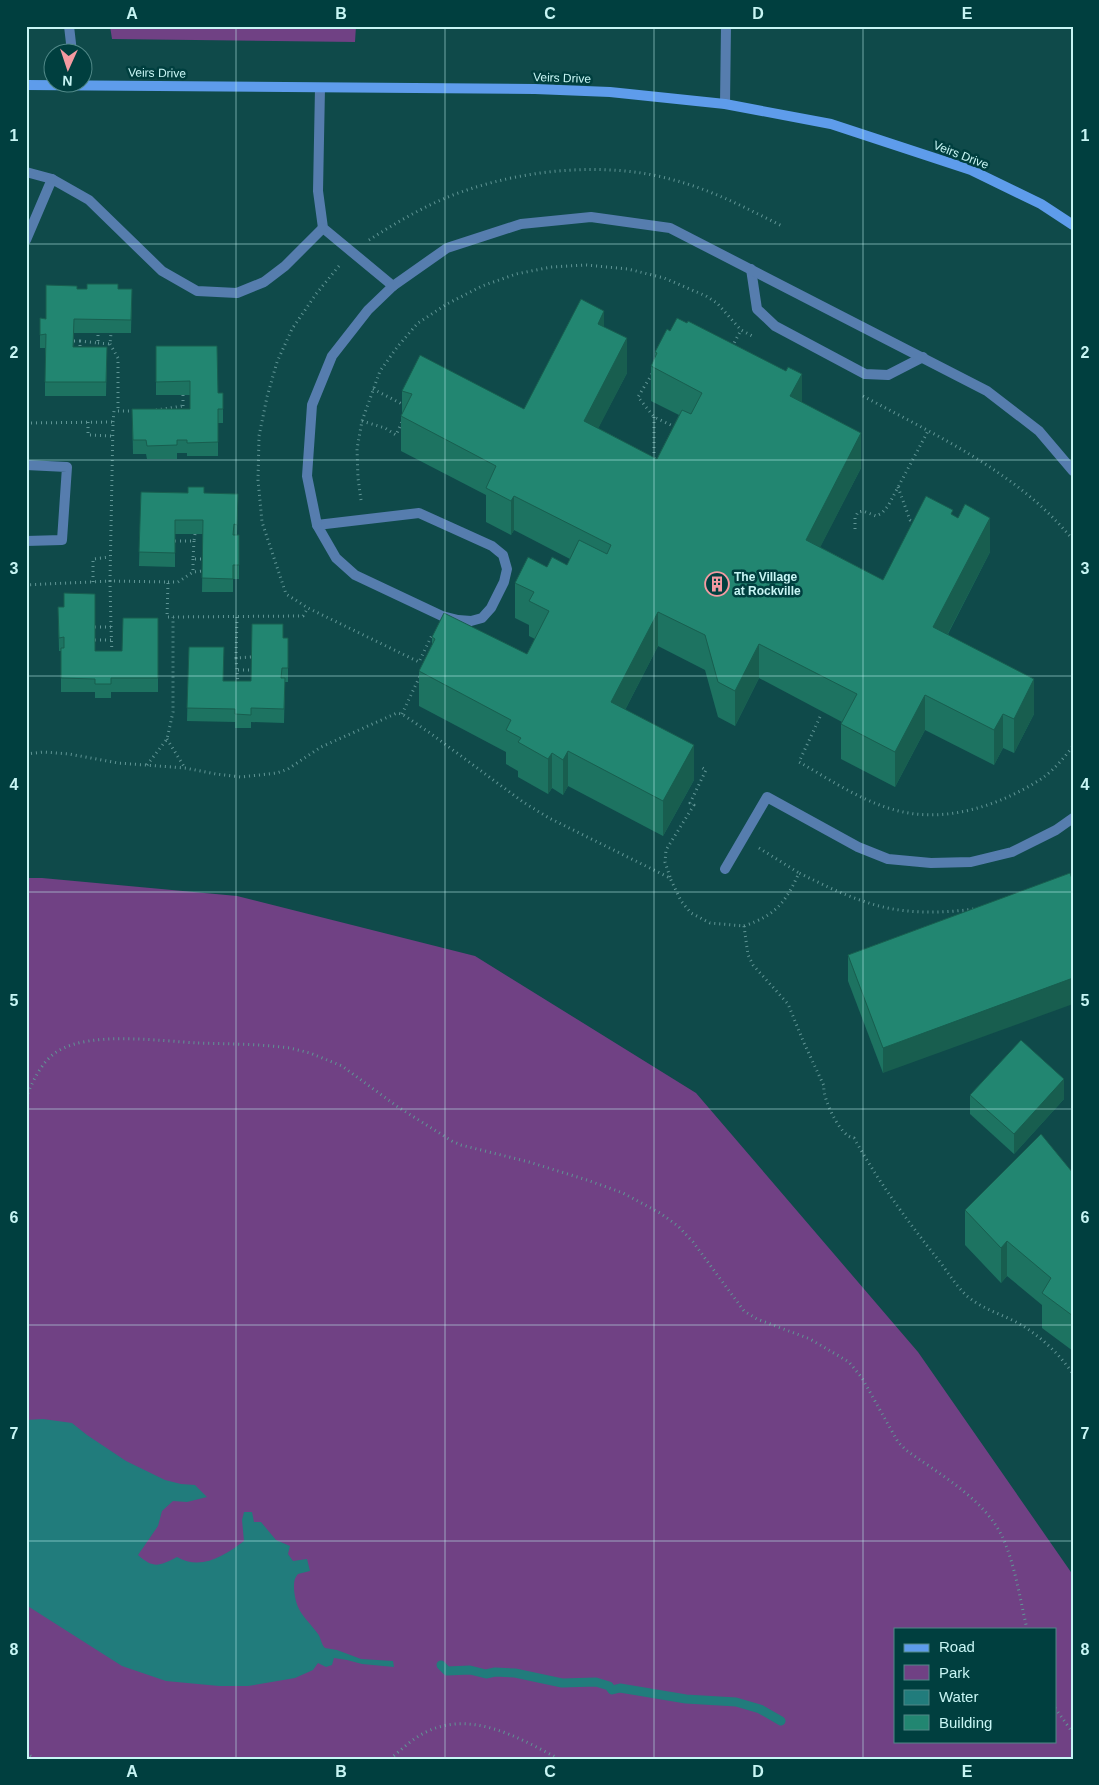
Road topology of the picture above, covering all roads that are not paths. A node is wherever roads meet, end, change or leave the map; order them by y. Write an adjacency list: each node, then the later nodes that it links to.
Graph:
1 (69, 26): 3 (street)
2 (726, 26): 8 (street)
3 (71, 42)
4 (92, 84): 7 (street, Veirs Drive)
5 (26, 85): 6 (street, Veirs Drive)
6 (42, 85)
7 (320, 88): 8 (street, Veirs Drive); 12 (street)
8 (725, 104): 11 (street, Veirs Drive)
9 (26, 172): 10 (street)
10 (52, 180): 12 (street); 13 (street)
11 (1073, 225)
12 (323, 228): 15 (street)
13 (26, 240)
14 (751, 269): 15 (street); 16 (street); 16 (street)
15 (393, 286): 19 (street)
16 (923, 357): 18 (street)
17 (26, 465): 20 (street)
18 (1073, 471)
19 (317, 525): 19 (street)
20 (26, 541)
21 (1073, 818): 22 (street)
22 (725, 869)

